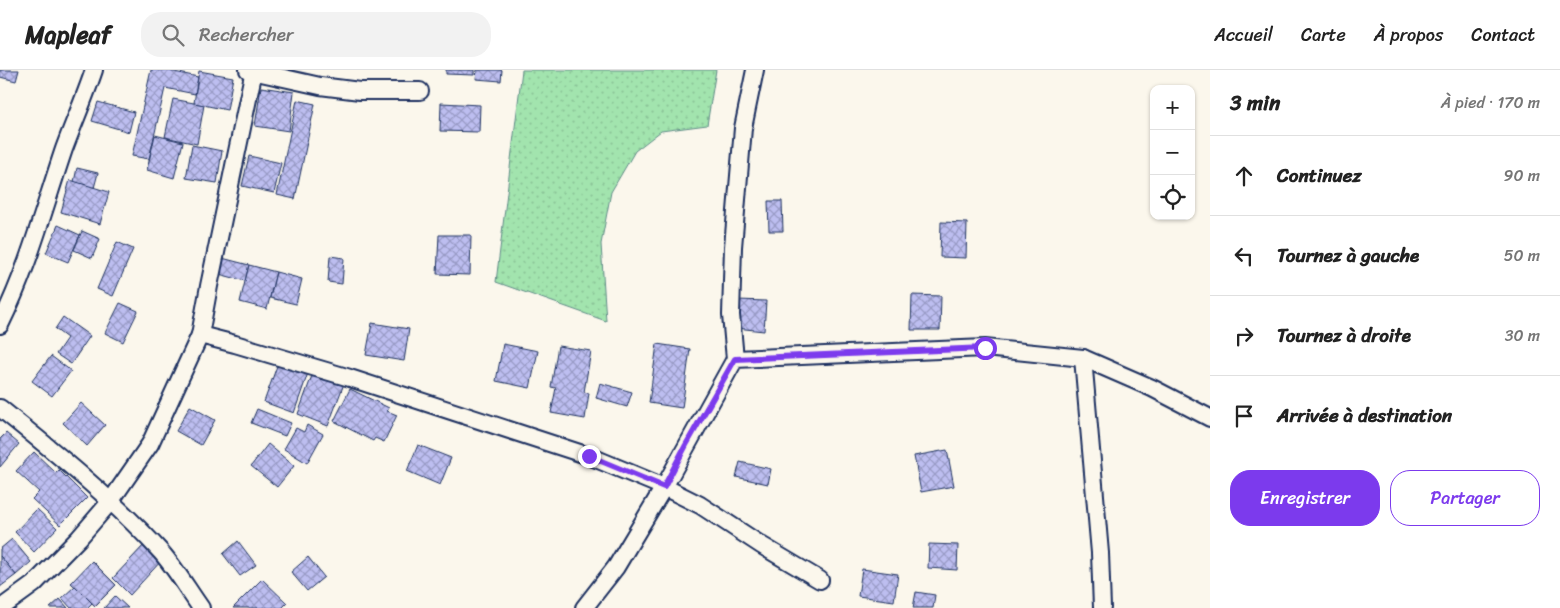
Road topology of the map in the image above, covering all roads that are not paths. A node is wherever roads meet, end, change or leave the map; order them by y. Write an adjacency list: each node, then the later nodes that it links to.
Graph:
1 (94, 70): 5 (street)
2 (252, 70): 4 (street); 6 (street)
3 (755, 70): 8 (street)
4 (420, 91)
5 (0, 325)
6 (200, 335): 11 (street); 12 (street)
7 (1083, 358): 8 (street); 10 (street); 17 (street)
8 (735, 359): 11 (street)
9 (0, 408): 12 (street)
10 (1210, 418)
11 (664, 487): 13 (street); 16 (street)
12 (110, 502): 14 (street); 15 (street)
13 (820, 580)
14 (1, 608)
15 (201, 608)
16 (584, 608)
17 (1102, 608)

